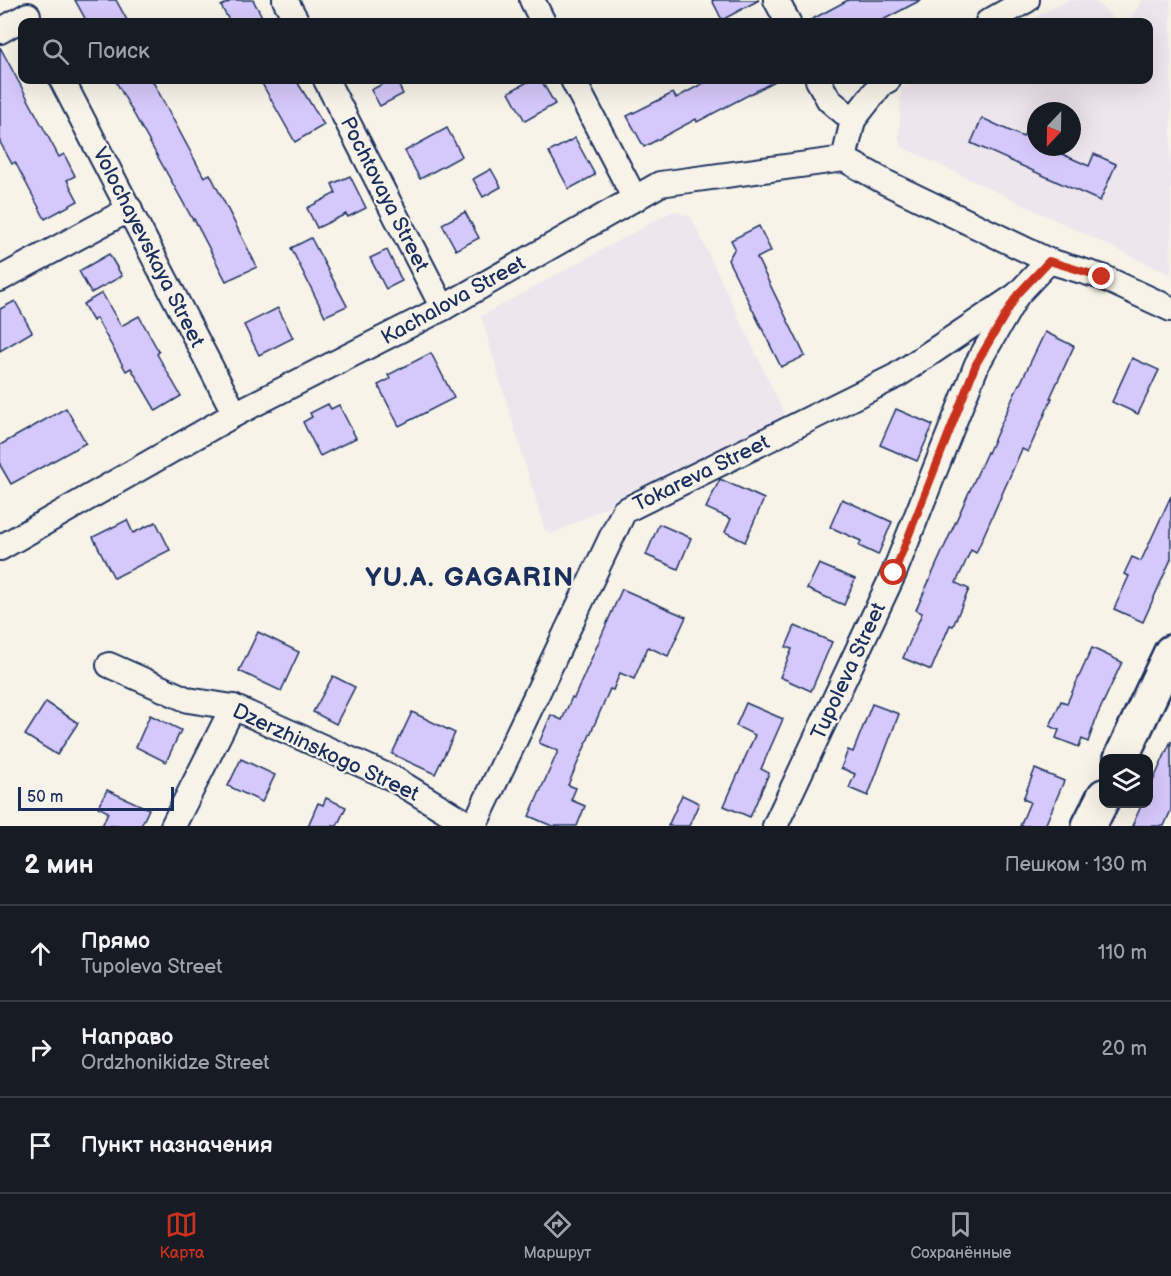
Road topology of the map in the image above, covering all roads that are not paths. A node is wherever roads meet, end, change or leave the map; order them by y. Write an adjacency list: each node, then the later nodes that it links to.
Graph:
1 (285, 0): 5 (street)
2 (532, 0): 6 (street)
3 (776, 0): 7 (street)
4 (1024, 1): 8 (street)
5 (295, 18)
6 (541, 18)
7 (786, 18)
8 (995, 18)
9 (18, 19): 10 (street)
10 (0, 31)
11 (64, 84): 19 (street, Volochayevskaya Street)
12 (328, 84): 23 (street, Pochtovaya Street)
13 (575, 84): 18 (street)
14 (820, 84): 16 (street)
15 (881, 84): 16 (street)
16 (853, 120): 17 (street)
17 (844, 159): 18 (street, Kachalova Street); 20 (street)
18 (635, 199): 23 (street, Kachalova Street)
19 (130, 208): 21 (street); 25 (street, Volochayevskaya Street)
20 (1049, 261): 22 (street, Tupoleva Street); 24 (street)
21 (0, 279)
22 (1017, 295): 33 (street, Tokareva Street); 34 (street, Tupoleva Street)
23 (443, 308): 25 (street, Kachalova Street)
24 (1171, 309)
25 (235, 414): 26 (street, Kachalova Street)
26 (0, 548)
27 (1171, 652): 30 (street)
28 (109, 665): 29 (street, Dzerzhinskogo Street)
29 (233, 707): 32 (street); 33 (street, Dzerzhinskogo Street)
30 (1123, 754)
31 (1099, 806): 35 (street)
32 (173, 826)
33 (473, 826)
34 (775, 826)
35 (1089, 826)

